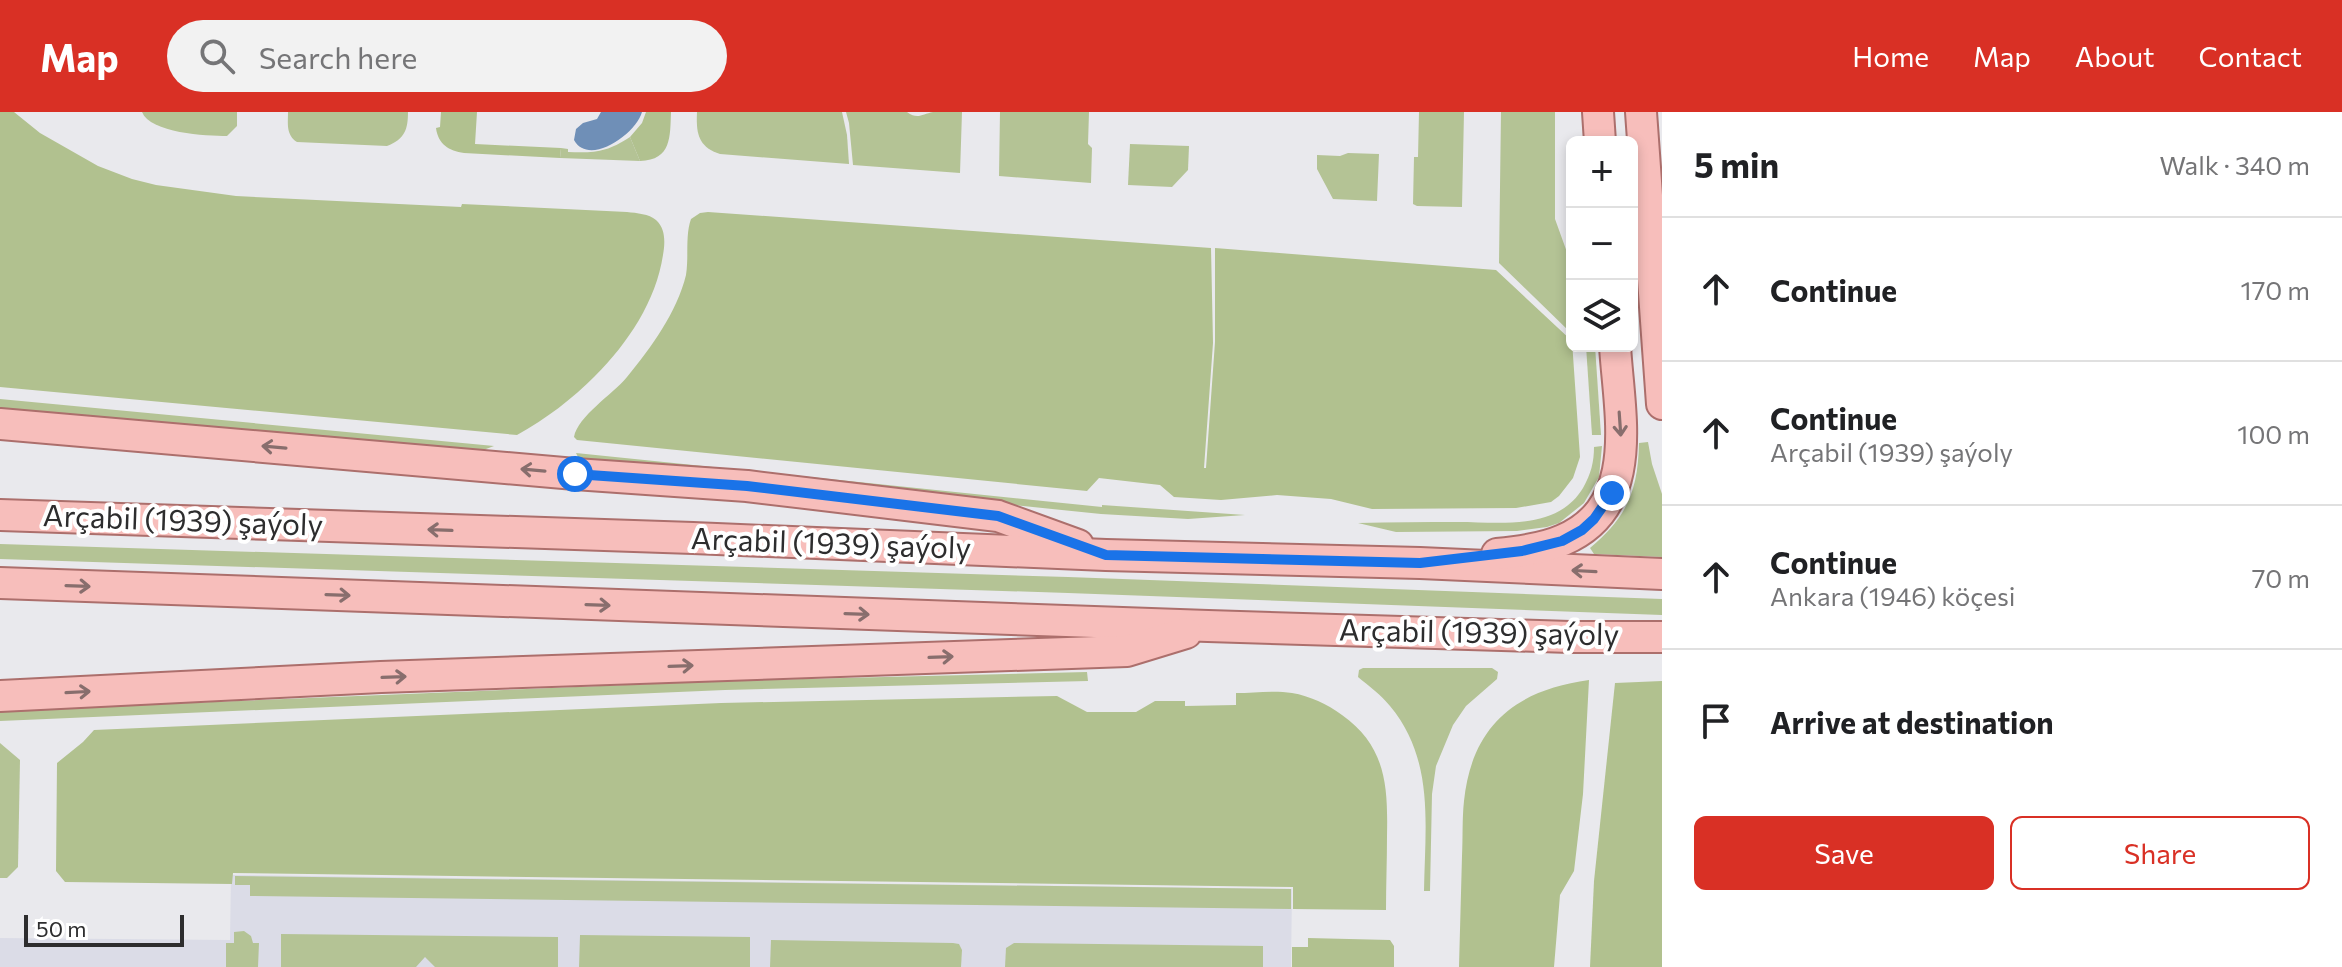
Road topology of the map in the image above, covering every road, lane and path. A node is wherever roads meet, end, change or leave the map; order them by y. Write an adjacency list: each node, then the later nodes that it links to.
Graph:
1 (1598, 112): 3 (main road)
2 (1641, 112): 5 (main road)
3 (1600, 136)
4 (1615, 352): 9 (main road, one-way to 9)
5 (1662, 404)
6 (0, 424): 8 (main road, one-way to 6)
7 (0, 515): 8 (main road, Arçabil (1939) şaýoly, one-way to 7)
8 (1106, 555): 9 (main road, Arçabil (1939) şaýoly)
9 (1420, 563): 10 (main road, Arçabil (1939) şaýoly, one-way to 9)
10 (1662, 574)
11 (0, 583): 12 (main road, Arçabil (1939) şaýoly, one-way to 12)
12 (1208, 626): 13 (main road, Arçabil (1939) şaýoly); 14 (main road, one-way to 12)
13 (1662, 637)
14 (0, 696)

